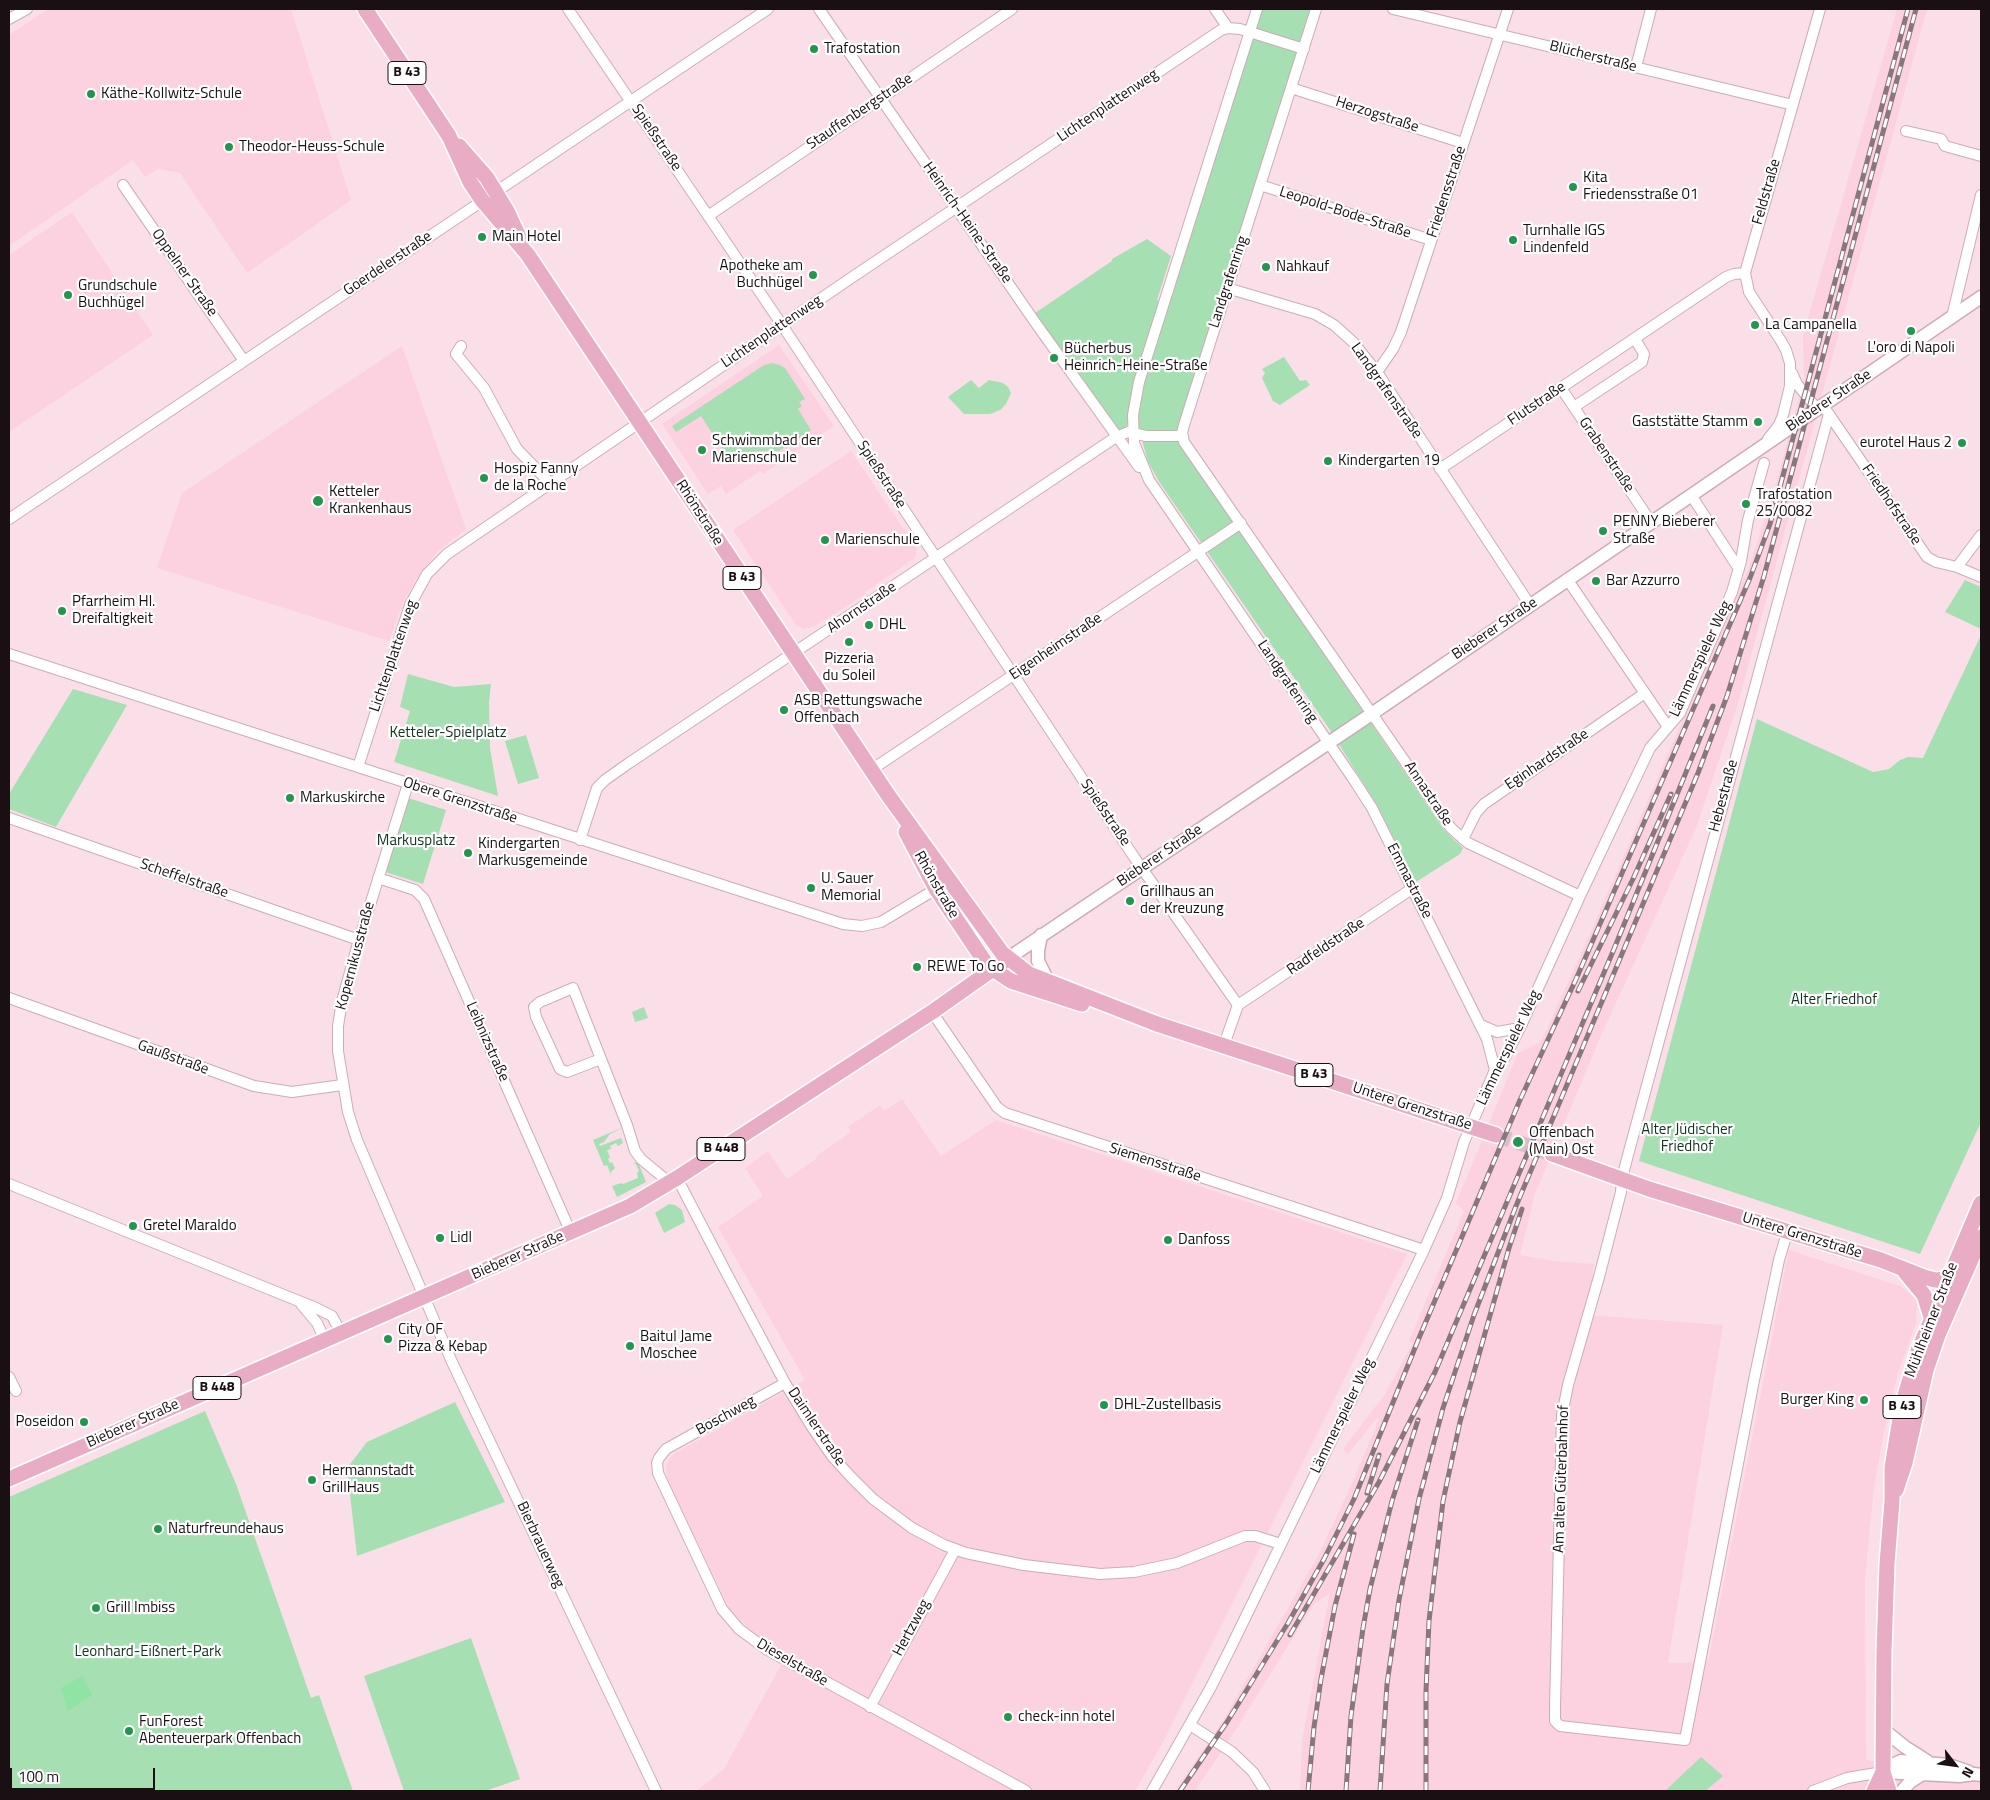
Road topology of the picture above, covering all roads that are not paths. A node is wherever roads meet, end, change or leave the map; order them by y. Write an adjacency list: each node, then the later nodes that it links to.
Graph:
1 (364, 9): 25 (main road, Rhönstraße / B 43)
2 (568, 9): 22 (street, Spießstraße)
3 (768, 9): 22 (street, Goerdelerstraße)
4 (819, 9): 21 (street, Heinrich-Heine-Straße)
5 (1012, 9): 21 (street, Stauffenbergstraße)
6 (1215, 9): 15 (street)
7 (1257, 9): 16 (street, Landgrafenring)
8 (1316, 9): 18 (street, Landgrafenring)
9 (1393, 9): 17 (street, Blücherstraße)
10 (1508, 9): 17 (street, Friedensstraße)
11 (1651, 9): 19 (street)
12 (1820, 9): 23 (street, Feldstraße)
13 (23, 11): 14 (street)
14 (9, 19)
15 (1228, 28): 16 (street); 33 (street, Lichtenplattenweg)
16 (1250, 31): 18 (street); 51 (street, Landgrafenring)
17 (1499, 34): 19 (street, Blücherstraße); 26 (street, Friedensstraße)
18 (1304, 49): 20 (street, Landgrafenring)
19 (1636, 67): 23 (street, Blücherstraße)
20 (1291, 88): 26 (street, Herzogstraße); 28 (street, Landgrafenring)
21 (880, 98): 33 (street, Heinrich-Heine-Straße); 34 (street, Stauffenbergstraße)
22 (631, 100): 30 (street, Goerdelerstraße); 34 (street, Spießstraße)
23 (1793, 105): 37 (street, Feldstraße)
24 (1906, 131): 27 (street)
25 (449, 136): 30 (main road, Rhönstraße / B 43); 32 (main road, Rhönstraße / B 43)
26 (1464, 143): 35 (street, Friedensstraße)
27 (1981, 156)
28 (1260, 185): 35 (street, Leopold-Bode-Straße); 38 (street, Landgrafenring)
29 (123, 186): 44 (street, Oppelner Straße)
30 (495, 192): 32 (street, Goerdelerstraße); 36 (main road, Rhönstraße / B 43)
31 (1981, 195): 40 (street)
32 (482, 200): 36 (main road, Rhönstraße / B 43); 44 (street, Goerdelerstraße)
33 (957, 208): 41 (street, Lichtenplattenweg); 53 (street, Heinrich-Heine-Straße)
34 (708, 216): 41 (street, Spießstraße)
35 (1431, 240): 46 (street, Friedensstraße)
36 (528, 255): 50 (main road, Rhönstraße / B 43)
37 (1745, 273): 42 (street, Flutstraße); 45 (street)
38 (1227, 288): 46 (street, Landgrafenstraße); 52 (street, Landgrafenring)
39 (1981, 297): 40 (street, Bieberer Straße)
40 (1952, 317): 49 (street, Bieberer Straße)
41 (782, 325): 50 (street, Lichtenplattenweg); 65 (street, Spießstraße)
42 (1634, 339): 47 (street, Flutstraße); 48 (street, Flutstraße)
43 (460, 346): 58 (street)
44 (244, 361): 60 (street, Goerdelerstraße)
45 (1790, 367): 49 (street); 54 (street)
46 (1377, 372): 56 (street, Landgrafenstraße)
47 (1561, 388): 48 (street, Grabenstraße); 56 (street, Flutstraße)
48 (1574, 407): 61 (street, Grabenstraße)
49 (1823, 409): 54 (street, Bieberer Straße); 66 (street, Friedhofstraße); 108 (street, Hebestraße)
50 (640, 422): 58 (street, Lichtenplattenweg); 72 (main road, Rhönstraße / B 43)
51 (1133, 433): 52 (street, Ahornstraße); 53 (street, Ahornstraße); 57 (street, Landgrafenring)
52 (1183, 436): 62 (street)
53 (1116, 437): 57 (street, Landgrafenring); 65 (street, Ahornstraße)
54 (1759, 448): 59 (street, Bieberer Straße)
55 (1764, 463): 67 (street, Lämmerspieler Weg)
56 (1440, 470): 70 (street, Landgrafenstraße)
57 (1145, 473): 64 (street, Landgrafenring)
58 (550, 482): 78 (street, Lichtenplattenweg)
59 (1691, 495): 61 (street, Bieberer Straße); 67 (street)
60 (9, 519)
61 (1651, 522): 69 (street, Bieberer Straße)
62 (1241, 523): 64 (street, Eigenheimstraße); 75 (street)
63 (1981, 535): 66 (street)
64 (1198, 552): 73 (street, Eigenheimstraße); 77 (street, Landgrafenring)
65 (936, 559): 72 (street, Ahornstraße); 73 (street, Spießstraße)
66 (1957, 567): 68 (street, Friedhofstraße)
67 (1739, 569): 76 (street, Lämmerspieler Weg)
68 (1981, 577)
69 (1567, 579): 70 (street, Bieberer Straße); 74 (street)
70 (1530, 605): 75 (street, Bieberer Straße)
71 (9, 654): 78 (street, Obere Grenzstraße)
72 (794, 654): 79 (main road, Rhönstraße / B 43); 83 (street, Ahornstraße)
73 (1014, 676): 79 (street, Eigenheimstraße); 85 (street, Spießstraße)
74 (1645, 693): 76 (street); 84 (street, Eginhardstraße)
75 (1373, 713): 77 (street, Bieberer Straße); 84 (street, Annastraße)
76 (1668, 727): 89 (street, Lämmerspieler Weg)
77 (1328, 743): 85 (street, Bieberer Straße); 88 (street, Emmastraße)
78 (358, 767): 80 (street, Obere Grenzstraße)
79 (871, 770): 81 (main road, Rhönstraße / B 43)
80 (408, 784): 83 (street, Obere Grenzstraße); 86 (street, Kopernikusstraße)
81 (888, 795): 87 (main road, Rhönstraße / B 43); 92 (main road, Rhönstraße / B 43)
82 (9, 818): 91 (street, Scheffelstraße)
83 (580, 840): 87 (street, Obere Grenzstraße)
84 (1463, 840): 89 (street, Annastraße)
85 (1142, 868): 90 (street, Bieberer Straße); 96 (street, Spießstraße)
86 (378, 878): 91 (street, Kopernikusstraße); 112 (street, Leibnizstraße)
87 (936, 888): 93 (main road, Rhönstraße / B 43)
88 (1413, 888): 96 (street, Radfeldstraße); 99 (street, Emmastraße)
89 (1580, 896): 100 (street, Lämmerspieler Weg)
90 (1041, 936): 92 (street, Bieberer Straße); 94 (street)
91 (359, 940): 104 (street, Kopernikusstraße)
92 (1007, 959): 93 (main road, B 448); 94 (main road, Untere Grenzstraße / B 43)
93 (992, 969): 97 (main road, Bieberer Straße / B 448); 98 (main road, Untere Grenzstraße / B 43)
94 (1048, 981): 98 (main road, Untere Grenzstraße / B 43)
95 (9, 998): 104 (street, Gaußstraße)
96 (1238, 1005): 101 (street)
97 (932, 1012): 109 (main road, Bieberer Straße / B 448); 115 (street, Siemensstraße)
98 (1157, 1024): 101 (main road, Untere Grenzstraße / B 43)
99 (1480, 1024): 100 (street); 103 (street, Emmastraße)
100 (1520, 1028): 103 (street, Lämmerspieler Weg)
101 (1224, 1046): 105 (main road, Untere Grenzstraße / B 43)
102 (601, 1059): 102 (street); 109 (street)
103 (1495, 1070): 105 (street, Lämmerspieler Weg)
104 (342, 1085): 119 (street, Kopernikusstraße)
105 (1471, 1126): 106 (main road, Untere Grenzstraße / B 43); 115 (street, Lämmerspieler Weg)
106 (1496, 1135)
107 (1552, 1154): 108 (main road, Untere Grenzstraße)
108 (1622, 1178): 113 (main road, Untere Grenzstraße); 113 (street, Am alten Güterbahnhof)
109 (674, 1181): 112 (main road, Bieberer Straße / B 448); 125 (street, Daimlerstraße)
110 (9, 1184): 120 (street)
111 (1981, 1203): 118 (main road, Mühlheimer Straße)
112 (571, 1233): 119 (main road, Bieberer Straße / B 448)
113 (1787, 1233): 116 (main road, Untere Grenzstraße)
114 (1981, 1238): 118 (main road, Mühlheimer Straße)
115 (1424, 1250): 130 (street, Lämmerspieler Weg)
116 (1882, 1260): 117 (main road, Untere Grenzstraße); 118 (main road, Untere Grenzstraße)
117 (1902, 1270): 118 (main road, Untere Grenzstraße); 121 (main road)
118 (1954, 1282): 121 (main road, Mühlheimer Straße); 129 (main road, Mühlheimer Straße / B 43)
119 (426, 1297): 122 (main road, Bieberer Straße / B 448); 139 (street, Bierbrauerweg)
120 (300, 1303): 122 (street); 123 (street)
121 (1931, 1317): 129 (main road, Mühlheimer Straße / B 43)
122 (341, 1333): 123 (main road, Bieberer Straße / B 448)
123 (325, 1340): 128 (main road, Bieberer Straße / B 448)
124 (9, 1377): 126 (street)
125 (786, 1383): 127 (street, Boschweg); 131 (street, Daimlerstraße)
126 (16, 1391)
127 (666, 1450): 132 (street, Dieselstraße)
128 (9, 1479)
129 (1892, 1501): 134 (main road, Mühlheimer Straße / B 43)
130 (1281, 1544): 131 (street, Daimlerstraße); 133 (street, Lämmerspieler Weg)
131 (955, 1550): 132 (street, Hertzweg)
132 (870, 1707): 140 (street, Dieselstraße)
133 (1190, 1725): 141 (street, Lämmerspieler Weg); 142 (street)
134 (1885, 1731): 135 (street); 136 (main road, Mühlheimer Straße / B 43)
135 (1929, 1763): 136 (street); 137 (street)
136 (1884, 1772): 138 (street); 143 (street); 144 (main road, Mühlheimer Straße / B 43); 145 (main road, Mühlheimer Straße / B 43)
137 (1977, 1774): 138 (street)
138 (1921, 1775): 146 (street)
139 (656, 1791)
140 (1026, 1791)
141 (1152, 1791)
142 (1265, 1791)
143 (1813, 1791)
144 (1874, 1791)
145 (1889, 1791)
146 (1902, 1791)

